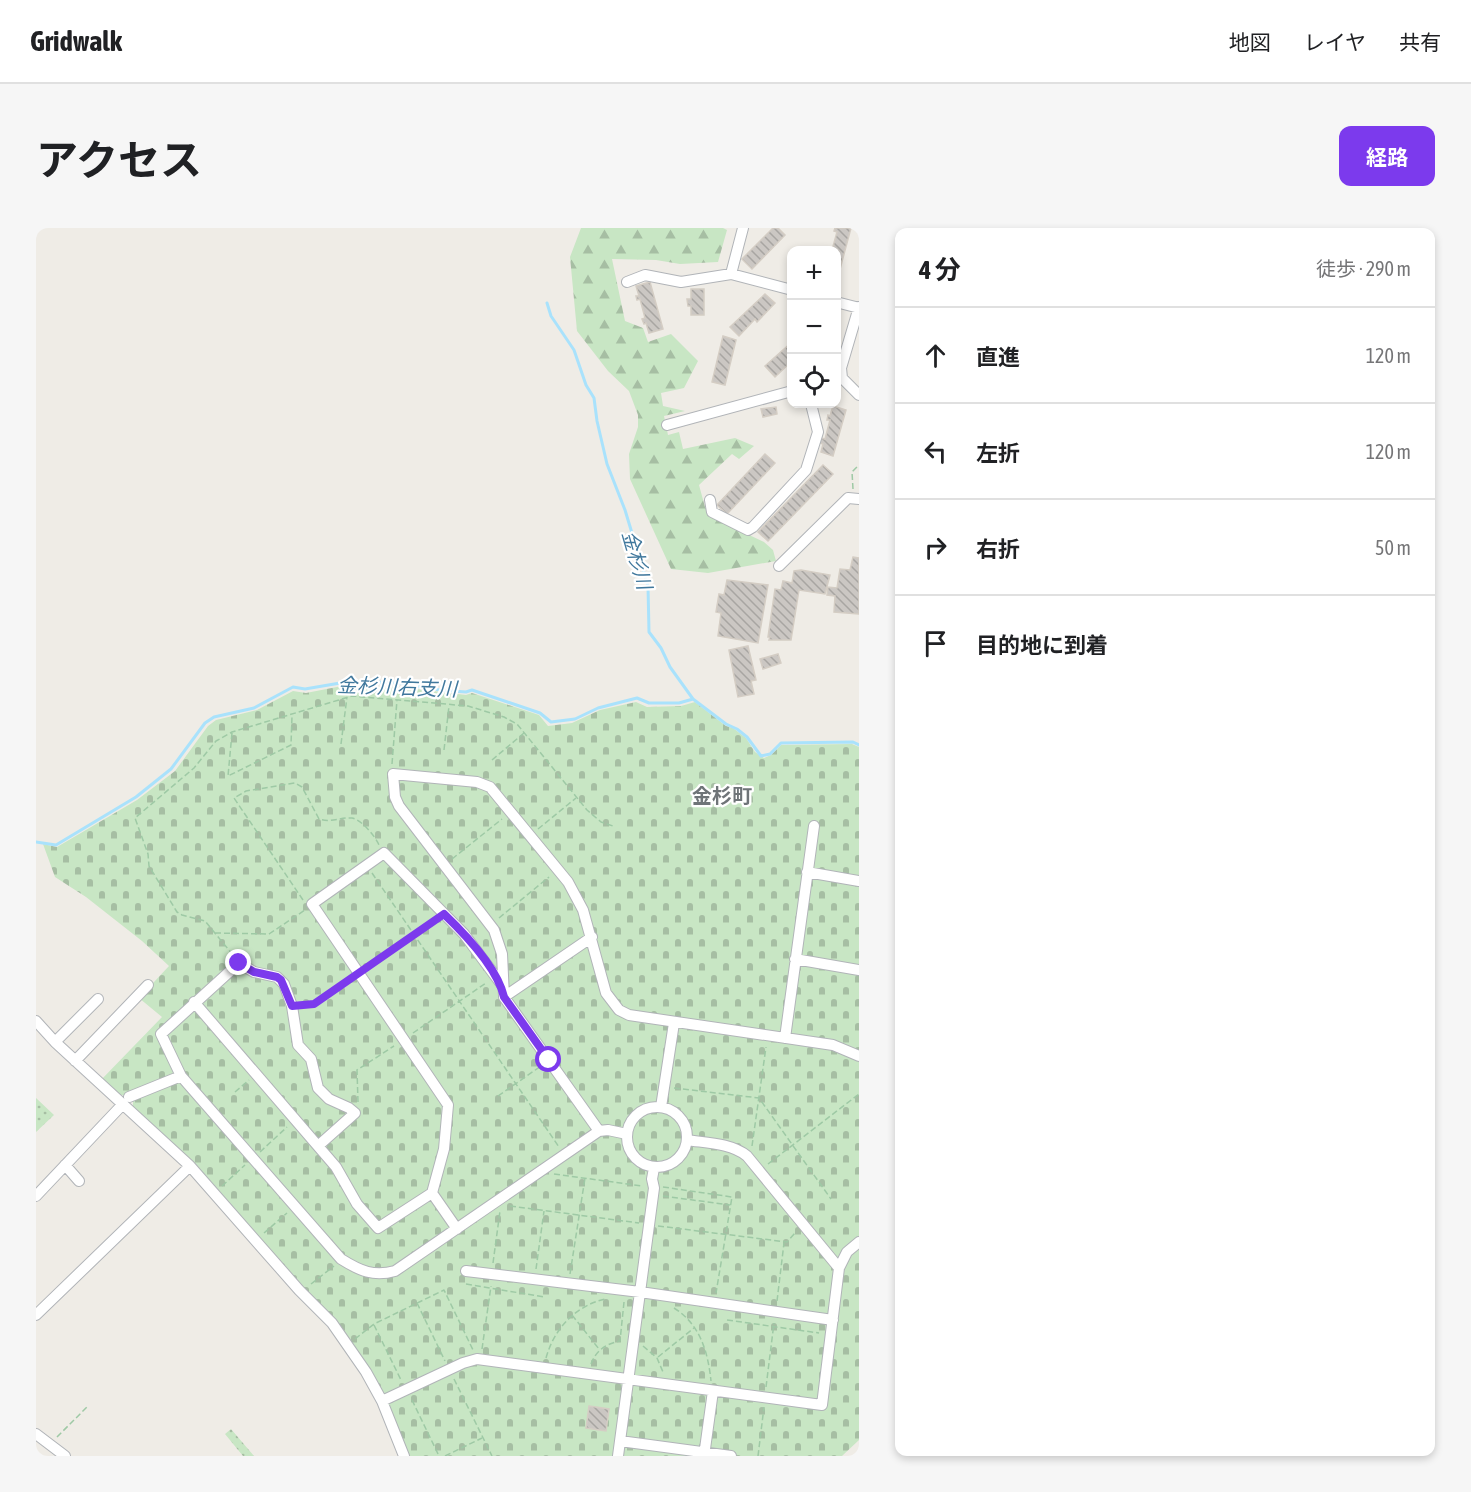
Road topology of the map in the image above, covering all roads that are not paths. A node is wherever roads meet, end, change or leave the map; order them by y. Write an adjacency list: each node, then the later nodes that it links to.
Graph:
1 (743, 228): 2 (street)
2 (735, 275): 3 (street); 4 (street)
3 (627, 282)
4 (787, 289)
5 (841, 303): 6 (street)
6 (859, 307): 7 (street)
7 (841, 368)
8 (841, 380): 10 (street)
9 (787, 392): 12 (street)
10 (859, 395)
11 (812, 408): 14 (street)
12 (667, 425)
13 (856, 499): 15 (street)
14 (710, 500)
15 (779, 566)
16 (814, 826): 17 (street)
17 (807, 872): 18 (street); 20 (street)
18 (859, 881)
19 (592, 937): 23 (street); 23 (street); 27 (street)
20 (795, 959): 21 (street); 28 (street)
21 (859, 970)
22 (148, 985): 31 (street)
23 (503, 991): 35 (street); 43 (street)
24 (98, 999): 29 (street)
25 (194, 1002): 32 (street); 38 (street); 38 (street)
26 (36, 1021): 29 (street)
27 (674, 1023): 28 (street); 34 (street)
28 (784, 1038): 30 (street)
29 (55, 1042): 31 (street)
30 (859, 1056)
31 (75, 1061): 33 (street)
32 (181, 1076): 33 (street); 45 (street)
33 (126, 1101): 39 (street); 40 (street)
34 (661, 1107): 36 (street); 37 (street)
35 (599, 1131): 36 (street); 45 (street)
36 (627, 1134): 41 (street)
37 (687, 1140): 41 (street); 47 (street)
38 (318, 1146): 43 (street)
39 (65, 1165): 42 (street); 44 (street)
40 (190, 1166): 50 (street); 54 (street)
41 (654, 1168): 49 (street)
42 (79, 1181)
43 (432, 1193): 45 (street)
44 (36, 1196)
45 (457, 1229)
46 (859, 1242): 47 (street)
47 (839, 1268): 51 (street)
48 (466, 1271): 49 (street)
49 (640, 1296): 51 (street); 52 (street)
50 (36, 1315)
51 (833, 1320): 53 (street)
52 (628, 1380): 53 (street); 54 (street); 56 (street)
53 (712, 1391): 57 (street)
54 (382, 1401): 59 (street)
55 (41, 1440): 58 (street)
56 (620, 1441): 57 (street); 60 (street)
57 (704, 1454): 61 (street)
58 (65, 1456)
59 (404, 1456)
60 (618, 1456)
61 (731, 1456)

